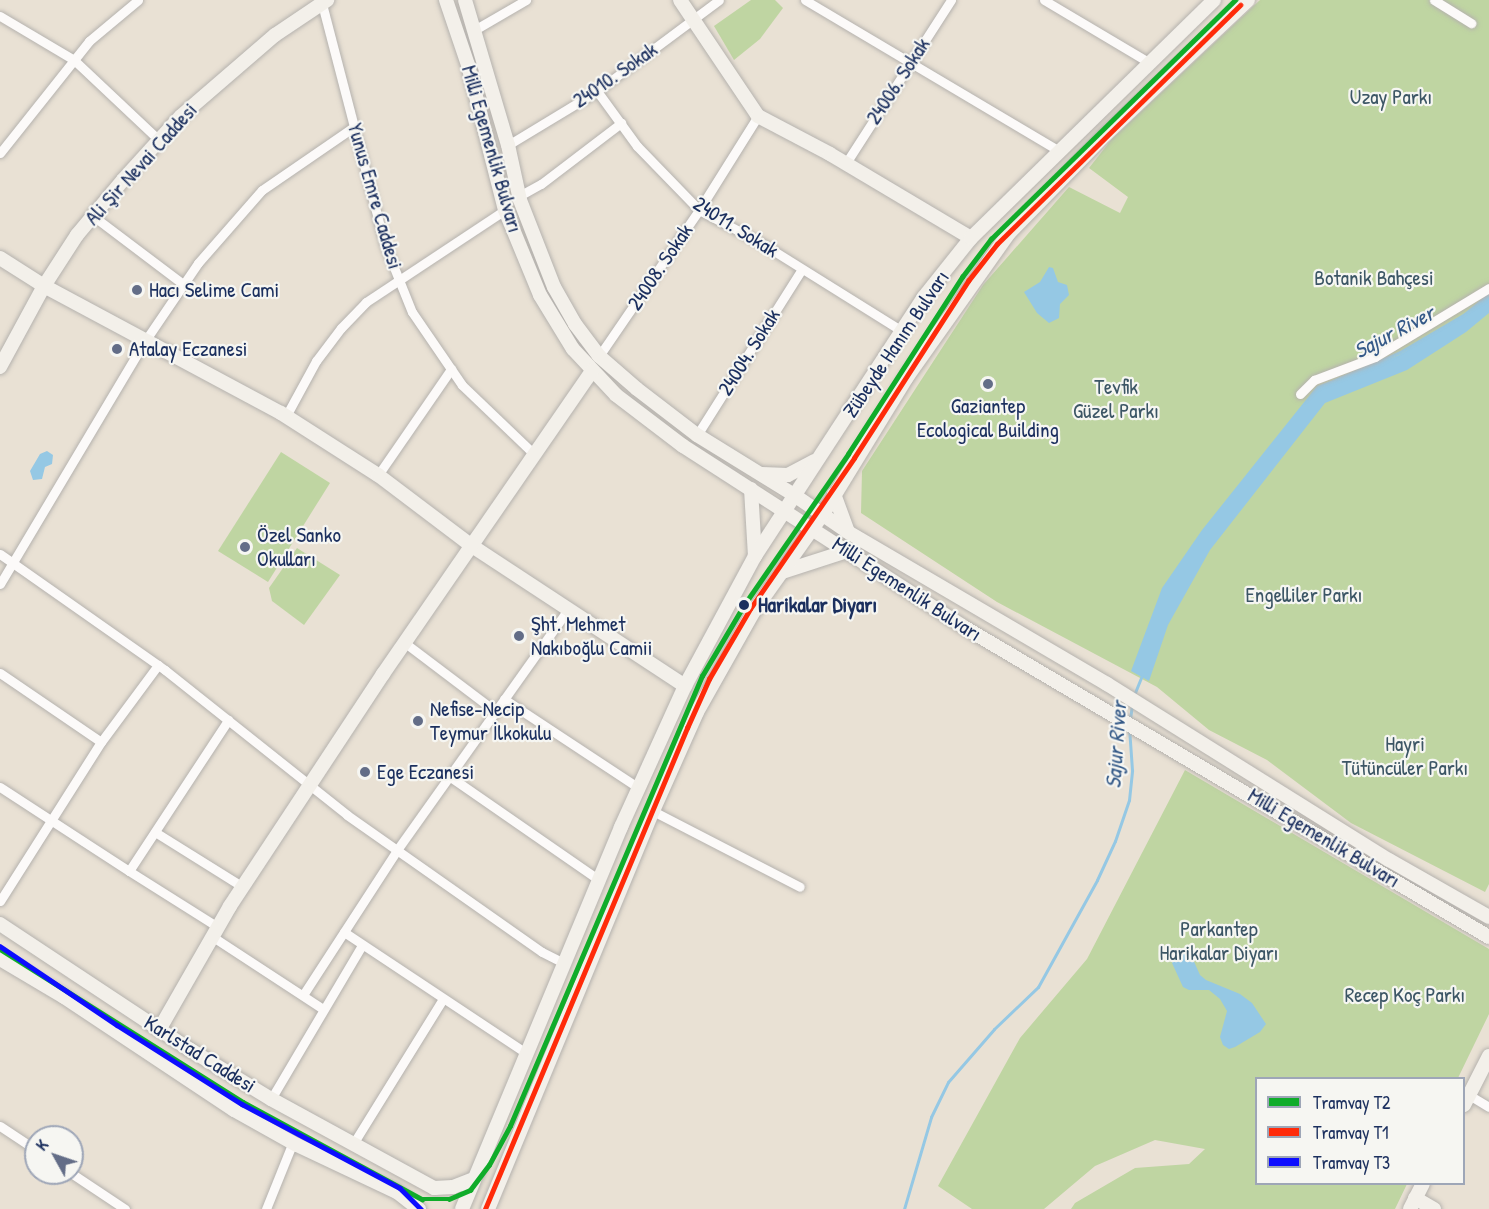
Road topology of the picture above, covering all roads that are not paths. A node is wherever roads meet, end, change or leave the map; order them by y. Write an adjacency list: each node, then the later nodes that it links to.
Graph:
1 (137, 0): 18 (street)
2 (446, 0): 31 (main road, Milli Egemenlik Bulvarı)
3 (465, 0): 17 (main road, Milli Egemenlik Bulvarı)
4 (526, 0): 17 (street)
5 (680, 0): 15 (main road)
6 (718, 0): 15 (street, 24010. Sokak)
7 (805, 0): 19 (street)
8 (951, 0): 19 (street, 24006. Sokak)
9 (1044, 0): 20 (street)
10 (1215, 0): 20 (main road, Zübeyde Hanım Bulvarı)
11 (1248, 0): 55 (main road, Zübeyde Hanım Bulvarı)
12 (1434, 0): 16 (street)
13 (323, 1): 24 (street, Yunus Emre Caddesi); 25 (main road, Ali Şir Nevai Caddesi)
14 (0, 16): 18 (street)
15 (692, 19): 21 (street, 24010. Sokak); 22 (main road)
16 (1471, 23)
17 (476, 29): 26 (main road, Milli Egemenlik Bulvarı)
18 (74, 60): 25 (street); 28 (street)
19 (910, 63): 27 (street); 29 (street, 24006. Sokak)
20 (1150, 63): 27 (main road, Zübeyde Hanım Bulvarı)
21 (597, 91): 23 (street, 24011. Sokak); 26 (street, 24010. Sokak)
22 (758, 116): 29 (main road); 32 (street, 24008. Sokak)
23 (621, 123): 30 (street); 32 (street, 24011. Sokak)
24 (355, 126): 37 (street, Yunus Emre Caddesi); 38 (street)
25 (159, 140): 33 (main road, Ali Şir Nevai Caddesi)
26 (508, 145): 30 (main road, Milli Egemenlik Bulvarı)
27 (1059, 151): 34 (main road, Zübeyde Hanım Bulvarı)
28 (0, 153)
29 (846, 163): 34 (main road)
30 (519, 196): 43 (main road, Milli Egemenlik Bulvarı)
31 (505, 210): 37 (street); 46 (main road, Milli Egemenlik Bulvarı)
32 (699, 210): 36 (street, 24011. Sokak); 43 (street, 24008. Sokak)
33 (93, 216): 38 (street); 39 (main road, Ali Şir Nevai Caddesi)
34 (972, 238): 41 (main road, Zübeyde Hanım Bulvarı)
35 (0, 258): 39 (main road)
36 (802, 269): 41 (street, 24011. Sokak); 49 (street, 24004. Sokak)
37 (400, 281): 45 (street, Yunus Emre Caddesi); 48 (street)
38 (183, 284): 42 (street)
39 (44, 286): 42 (main road); 44 (main road, Ali Şir Nevai Caddesi)
40 (1489, 288): 47 (street)
41 (902, 331): 51 (main road, Zübeyde Hanım Bulvarı)
42 (145, 341): 48 (main road); 65 (street)
43 (599, 356): 49 (main road, Milli Egemenlik Bulvarı)
44 (0, 367)
45 (451, 369): 50 (street, Yunus Emre Caddesi); 53 (street)
46 (592, 371): 50 (main road); 54 (main road, Milli Egemenlik Bulvarı)
47 (1300, 394)
48 (286, 416): 53 (main road)
49 (697, 435): 52 (main road, Milli Egemenlik Bulvarı)
50 (535, 455): 61 (main road)
51 (818, 458): 52 (main road); 56 (main road, Zübeyde Hanım Bulvarı)
52 (760, 474): 56 (main road, Milli Egemenlik Bulvarı)
53 (378, 475): 61 (main road)
54 (751, 489): 57 (main road, Milli Egemenlik Bulvarı); 64 (main road)
55 (834, 494): 58 (main road, Zübeyde Hanım Bulvarı); 60 (main road)
56 (794, 495): 57 (main road, Zübeyde Hanım Bulvarı); 58 (main road, Milli Egemenlik Bulvarı)
57 (784, 509): 59 (main road, Milli Egemenlik Bulvarı); 64 (main road, Zübeyde Hanım Bulvarı)
58 (823, 514): 59 (main road, Zübeyde Hanım Bulvarı); 60 (main road, Milli Egemenlik Bulvarı)
59 (813, 528): 62 (main road, Milli Egemenlik Bulvarı); 66 (main road, Zübeyde Hanım Bulvarı)
60 (849, 532): 90 (main road, Milli Egemenlik Bulvarı)
61 (472, 546): 68 (main road); 69 (main road)
62 (847, 551): 66 (main road); 94 (main road, Milli Egemenlik Bulvarı)
63 (0, 554): 65 (street)
64 (755, 556): 72 (main road, Zübeyde Hanım Bulvarı)
65 (13, 561): 67 (street); 70 (street)
66 (782, 572): 81 (main road, Zübeyde Hanım Bulvarı)
67 (0, 584)
68 (568, 609): 72 (main road); 73 (street)
69 (405, 643): 74 (street); 78 (main road)
70 (158, 665): 75 (street); 76 (street)
71 (0, 673): 76 (street)
72 (685, 686): 80 (main road, Zübeyde Hanım Bulvarı)
73 (504, 699): 74 (street); 80 (street)
74 (495, 711): 77 (street)
75 (228, 720): 78 (street); 83 (street)
76 (100, 742): 82 (street)
77 (450, 776): 84 (street); 86 (street)
78 (311, 786): 84 (street); 87 (main road)
79 (0, 787): 82 (street)
80 (639, 788): 86 (main road, Zübeyde Hanım Bulvarı)
81 (653, 811): 88 (street); 119 (main road, Zübeyde Hanım Bulvarı)
82 (51, 820): 85 (street); 89 (street)
83 (154, 832): 85 (street); 87 (street)
84 (397, 850): 93 (street); 97 (street)
85 (129, 871): 92 (street)
86 (599, 880): 97 (main road, Zübeyde Hanım Bulvarı)
87 (243, 887): 92 (main road)
88 (800, 887)
89 (0, 901)
90 (1489, 917)
91 (0, 924): 101 (main road, Karlstad Caddesi)
92 (215, 932): 98 (street); 101 (main road)
93 (344, 932): 95 (street); 98 (street)
94 (1489, 937)
95 (362, 945): 99 (street); 100 (street)
96 (0, 959): 109 (main road, Karlstad Caddesi)
97 (564, 963): 102 (main road, Zübeyde Hanım Bulvarı)
98 (303, 995): 100 (street)
99 (443, 999): 102 (street); 110 (street)
100 (323, 1009): 104 (street)
101 (159, 1030): 104 (main road, Karlstad Caddesi)
102 (526, 1053): 111 (main road, Zübeyde Hanım Bulvarı)
103 (1489, 1056): 105 (main road)
104 (271, 1099): 110 (main road, Karlstad Caddesi)
105 (1466, 1100): 106 (street)
106 (1489, 1107)
107 (0, 1126): 108 (street)
108 (24, 1142)
109 (293, 1142): 116 (street); 117 (main road, Karlstad Caddesi)
110 (353, 1144): 111 (main road, Karlstad Caddesi)
111 (474, 1179): 118 (main road, Zübeyde Hanım Bulvarı)
112 (84, 1182): 115 (street)
113 (1422, 1185): 114 (main road)
114 (1413, 1204): 120 (main road)
115 (125, 1209)
116 (266, 1209)
117 (419, 1209)
118 (462, 1209)
119 (488, 1209)
120 (1434, 1209)

